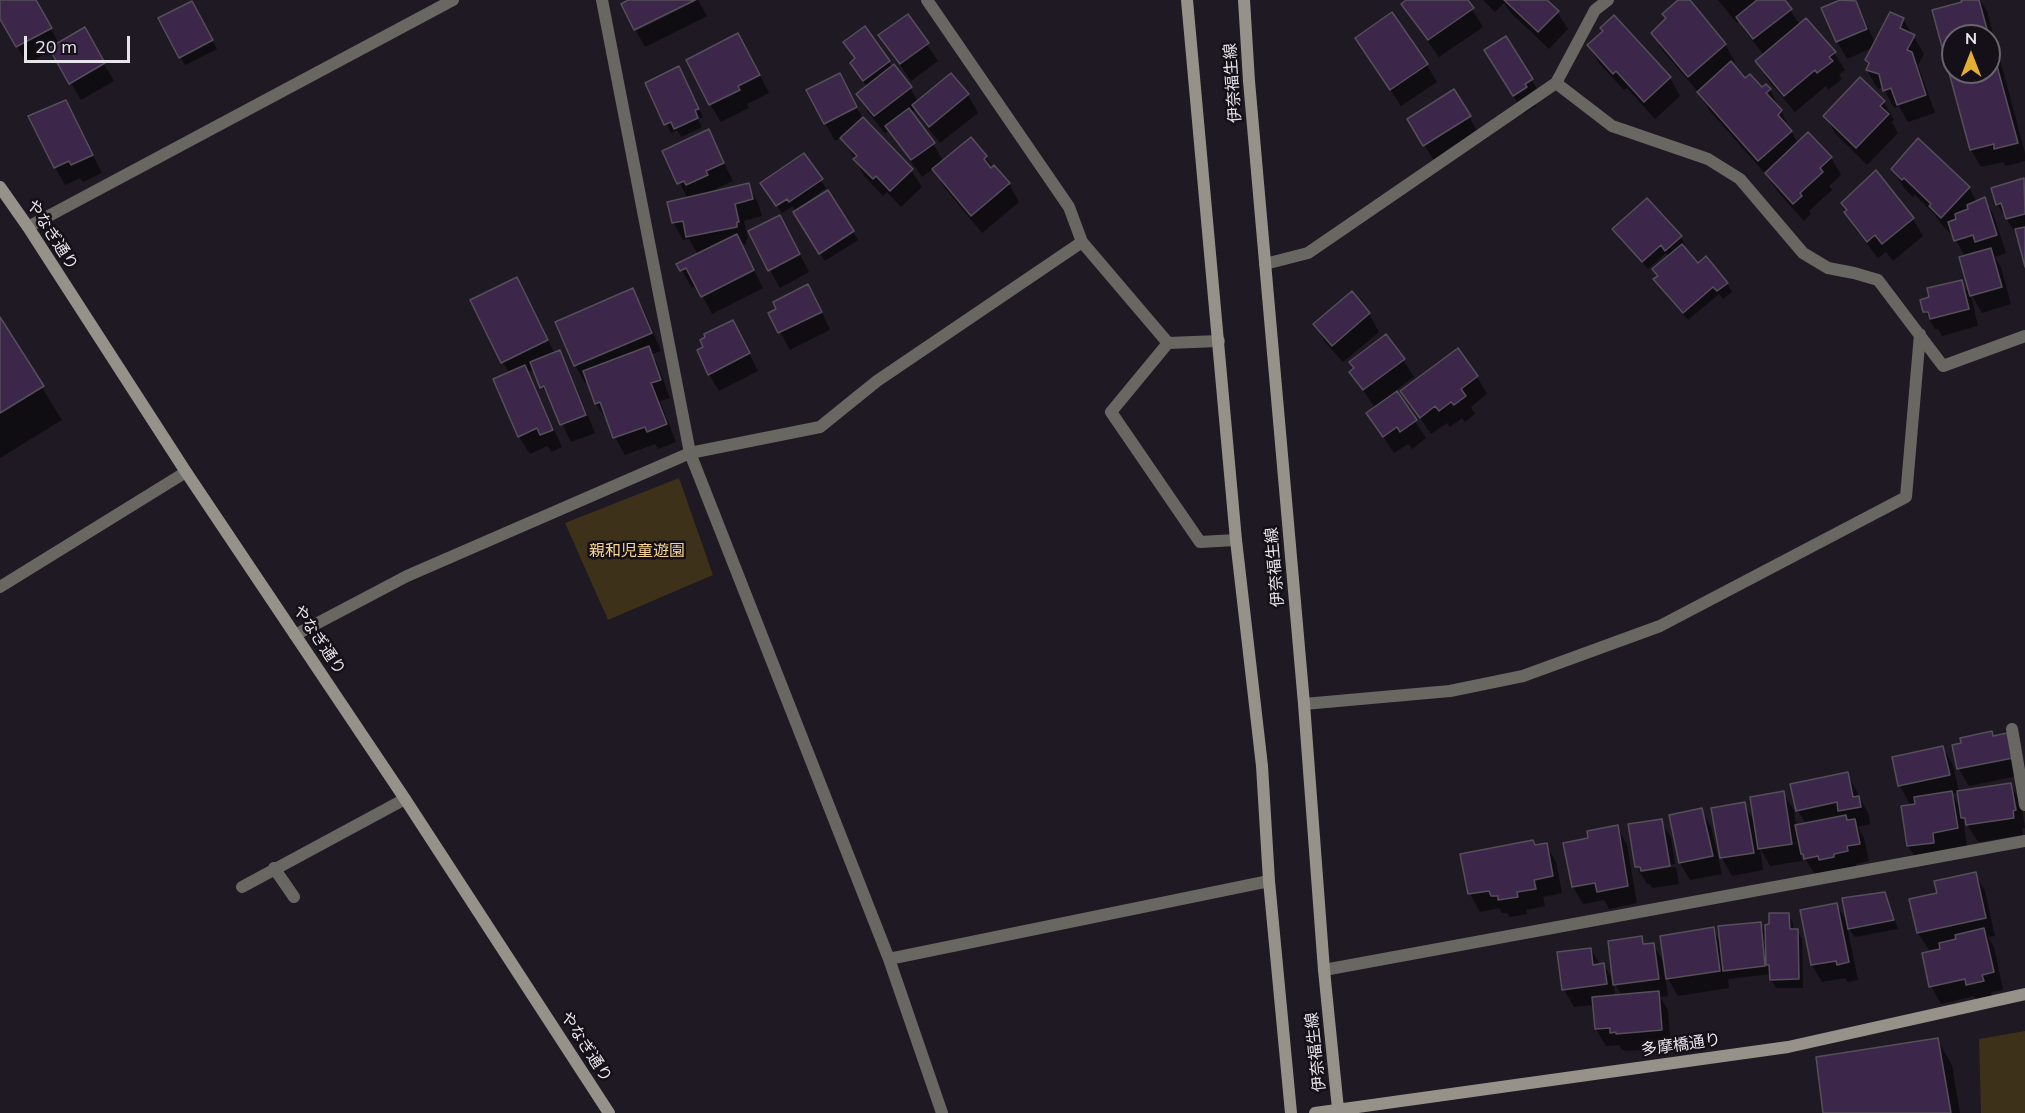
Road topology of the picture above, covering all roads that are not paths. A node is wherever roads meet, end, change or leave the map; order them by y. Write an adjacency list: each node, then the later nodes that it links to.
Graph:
1 (453, 0): 9 (street)
2 (602, 0): 16 (street)
3 (927, 0): 10 (street)
4 (1187, 0): 14 (main road, 伊奈福生線)
5 (1244, 0): 11 (main road, 伊奈福生線)
6 (1608, 0): 7 (street)
7 (1556, 83): 11 (street); 12 (street)
8 (0, 187): 9 (main road, やなぎ通り)
9 (28, 227): 17 (main road, やなぎ通り)
10 (1082, 242): 15 (street); 16 (street)
11 (1265, 264): 21 (main road, 伊奈福生線)
12 (1920, 334): 13 (street); 21 (street)
13 (2025, 336)
14 (1218, 341): 15 (street); 18 (main road, 伊奈福生線)
15 (1168, 343): 18 (street)
16 (690, 453): 20 (street); 30 (street)
17 (186, 472): 19 (street); 20 (main road, やなぎ通り)
18 (1236, 540): 27 (main road, 伊奈福生線)
19 (0, 587)
20 (295, 635): 23 (main road, やなぎ通り)
21 (1304, 704): 31 (main road, 伊奈福生線)
22 (2012, 729): 24 (street)
23 (405, 800): 26 (street); 34 (main road, やなぎ通り)
24 (2025, 804)
25 (2025, 841): 31 (street)
26 (274, 868): 28 (street); 29 (street)
27 (1269, 881): 30 (street); 36 (main road, 伊奈福生線)
28 (242, 887)
29 (294, 897)
30 (889, 959): 35 (street)
31 (1324, 970): 33 (main road, 伊奈福生線)
32 (2025, 993): 33 (main road, 多摩橋通り)
33 (1338, 1109): 37 (main road, 伊奈福生線)
34 (609, 1113)
35 (942, 1113)
36 (1291, 1113)
37 (1315, 1113)

